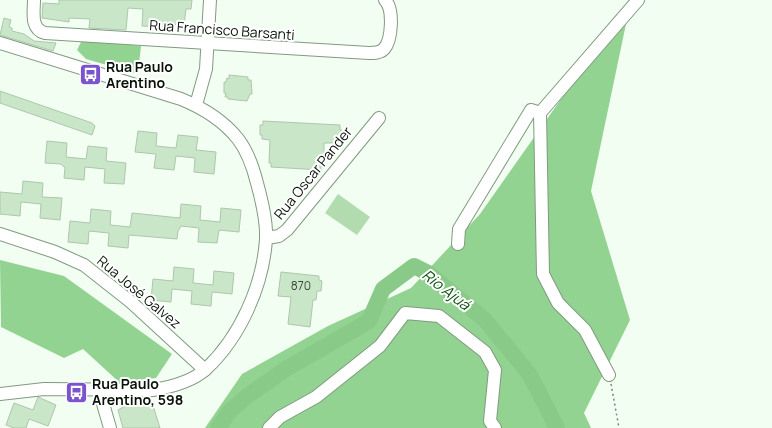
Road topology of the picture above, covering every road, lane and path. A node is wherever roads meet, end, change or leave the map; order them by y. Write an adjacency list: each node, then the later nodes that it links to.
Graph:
1 (34, 0): 6 (street, Rua Francisco Barsanti)
2 (210, 0): 6 (street)
3 (385, 0): 6 (street, Rua Francisco Barsanti)
4 (638, 0): 8 (street)
5 (0, 42): 7 (street)
6 (208, 44): 7 (street)
7 (196, 105): 11 (street)
8 (540, 113): 12 (street); 14 (street)
9 (379, 118): 11 (street, Rua Oscar Pander)
10 (0, 234): 13 (street, Rua José Galvez)
11 (266, 238): 13 (street)
12 (458, 244)
13 (205, 370): 15 (street)
14 (609, 375): 20 (path)
15 (99, 390): 16 (street); 17 (street)
16 (0, 394)
17 (110, 428)
18 (269, 428): 19 (street)
19 (495, 428)
20 (619, 428)

